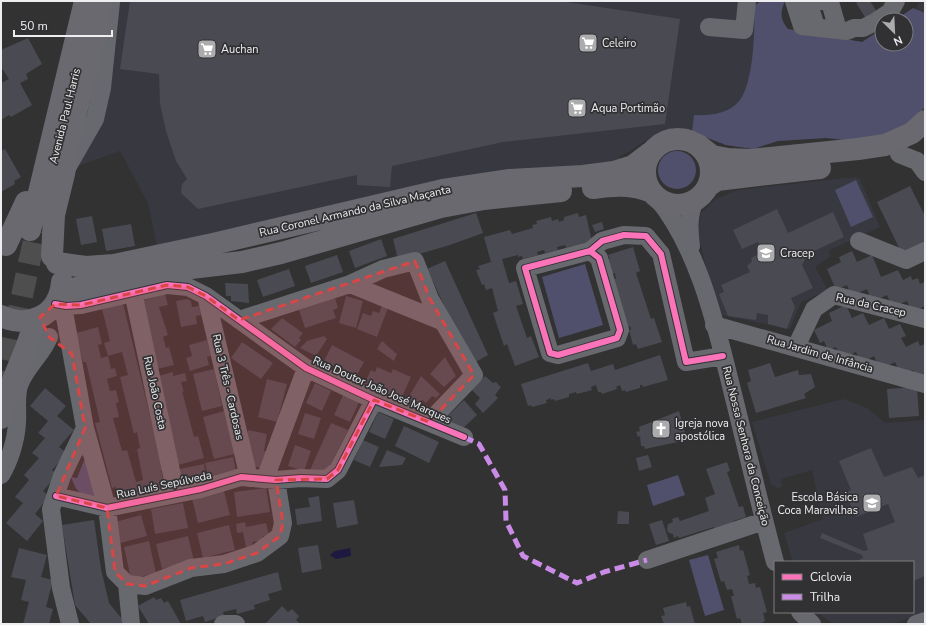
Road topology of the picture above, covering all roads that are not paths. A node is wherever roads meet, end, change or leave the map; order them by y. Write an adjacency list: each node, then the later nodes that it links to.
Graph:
1 (86, 1): 11 (main road, Avenida Paul Harris)
2 (96, 1): 11 (main road, Avenida Paul Harris)
3 (101, 1): 20 (main road)
4 (111, 1): 20 (street)
5 (747, 1): 12 (street)
6 (794, 1): 13 (street)
7 (808, 1): 13 (street)
8 (819, 1): 13 (street)
9 (823, 1): 13 (street)
10 (896, 2): 13 (street)
11 (80, 27): 24 (main road)
12 (709, 27)
13 (834, 28)
14 (925, 121): 16 (main road, Rua Coronel Armando da Silva Maçanta)
15 (925, 140): 18 (main road, Rua Coronel Armando da Silva Maçanta)
16 (698, 145): 17 (main road, Rua Coronel Armando da Silva Maçanta); 21 (main road)
17 (650, 154): 22 (main road); 27 (main road, Rua Coronel Armando da Silva Maçanta)
18 (899, 154): 19 (street); 21 (main road, Rua Coronel Armando da Silva Maçanta)
19 (925, 172)
20 (64, 174): 27 (main road)
21 (702, 193): 22 (main road, Rua Coronel Armando da Silva Maçanta); 28 (street)
22 (654, 195): 28 (street); 32 (main road, Rua Coronel Armando da Silva Maçanta)
23 (859, 241): 26 (street)
24 (4, 246): 27 (main road)
25 (590, 251): 25 (street); 41 (street)
26 (925, 251)
27 (55, 260): 32 (main road)
28 (693, 261): 37 (street, Rua Nossa Senhora da Conceição)
29 (350, 284): 35 (street); 36 (street); 36 (street)
30 (133, 292): 31 (street, Rua Doutor João José Marques); 32 (street, Rua Doutor João José Marques); 51 (street, Rua João Costa)
31 (206, 296): 35 (street, Rua Doutor João José Marques); 50 (street, Rua 3 Três - Cardosas)
32 (48, 309): 33 (main road); 38 (street); 40 (street); 45 (main road)
33 (1, 316)
34 (925, 319): 39 (street, Rua da Cracep)
35 (239, 320): 42 (street, Rua Doutor João José Marques)
36 (441, 321): 46 (street)
37 (714, 325): 39 (street, Rua Jardim de Infância); 41 (street, Rua Nossa Senhora da Conceição)
38 (49, 337): 40 (street); 49 (street)
39 (796, 347): 43 (street, Rua Jardim de Infância)
40 (72, 354): 47 (street)
41 (723, 356): 54 (street, Rua Nossa Senhora da Conceição)
42 (306, 368): 44 (street, Rua Doutor João José Marques); 50 (street)
43 (925, 384)
44 (374, 400): 46 (street, Rua Doutor João José Marques); 50 (street, Rua Luís Sepúlveda)
45 (1, 418)
46 (429, 422): 48 (street, Rua Doutor João José Marques)
47 (85, 428): 52 (street); 53 (street)
48 (464, 437)
49 (1, 475)
50 (263, 479): 51 (street, Rua Luís Sepúlveda); 57 (street, Rua 3 Três - Cardosas)
51 (176, 494): 53 (street, Rua Luís Sepúlveda)
52 (56, 496): 53 (street, Rua Luís Sepúlveda); 60 (street)
53 (107, 508): 57 (street)
54 (764, 521): 55 (street); 56 (street, Rua Nossa Senhora da Conceição)
55 (647, 560)
56 (776, 561)
57 (127, 584): 61 (street)
58 (801, 613): 64 (street)
59 (925, 621): 65 (street)
60 (70, 624)
61 (131, 624)
62 (223, 624): 63 (street)
63 (236, 624)
64 (812, 624)
65 (916, 624)

